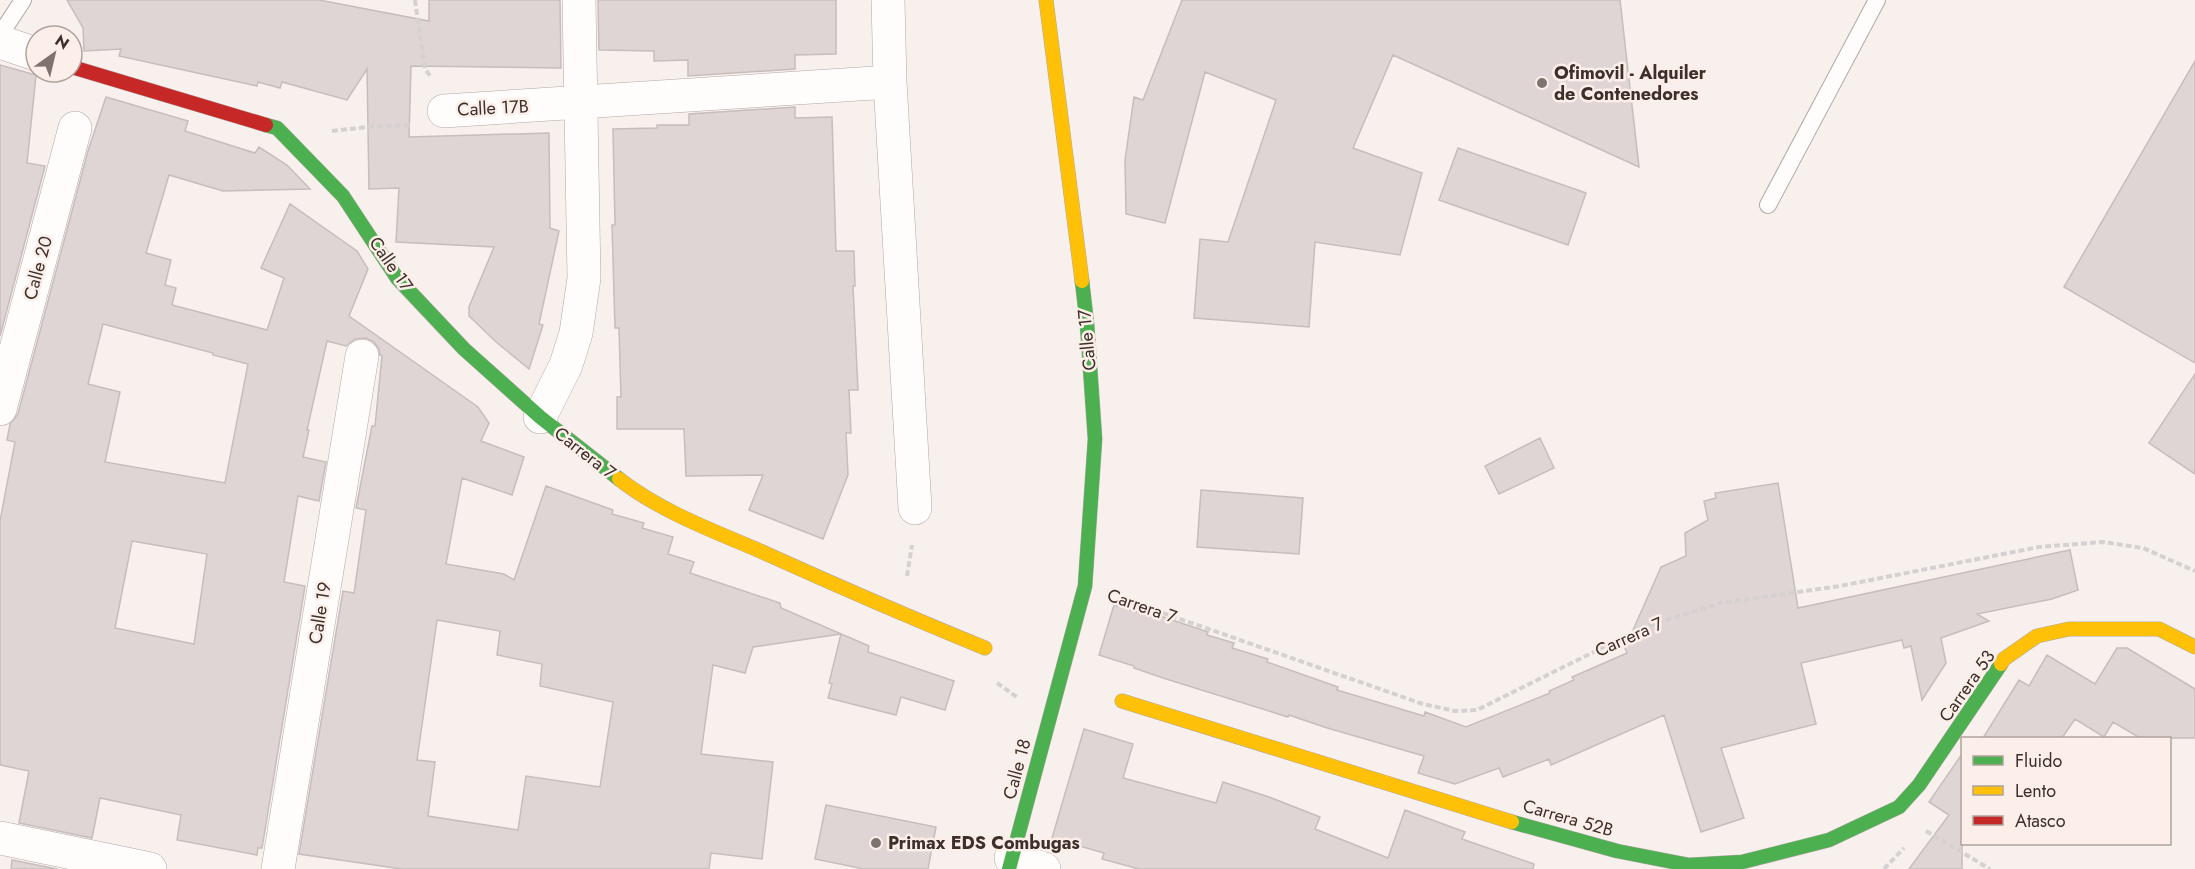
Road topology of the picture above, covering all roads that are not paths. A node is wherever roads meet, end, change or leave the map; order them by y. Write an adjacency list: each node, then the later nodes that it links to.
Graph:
1 (23, 0): 6 (lane)
2 (579, 0): 11 (street, Carrera 7)
3 (888, 0): 10 (street)
4 (1046, 0): 21 (street, Calle 17)
5 (1877, 0): 14 (lane)
6 (0, 35)
7 (0, 42): 8 (street)
8 (24, 50)
9 (84, 71): 17 (street, Calle 17)
10 (890, 82): 11 (street, Calle 17B); 18 (street)
11 (580, 103): 12 (street, Calle 17B); 17 (street, Carrera 7)
12 (444, 111)
13 (75, 128): 16 (street, Calle 20)
14 (1768, 205)
15 (362, 356): 27 (street, Calle 19)
16 (0, 409)
17 (540, 417): 20 (street, Carrera 7)
18 (915, 508)
19 (2195, 647): 23 (street, Carrera 53)
20 (985, 648)
21 (1060, 679): 25 (street, Calle 18)
22 (1122, 701): 23 (street, Carrera 52B)
23 (1899, 807)
24 (0, 838): 26 (street)
25 (1010, 863): 28 (street)
26 (150, 869)
27 (278, 869)
28 (1044, 869)

